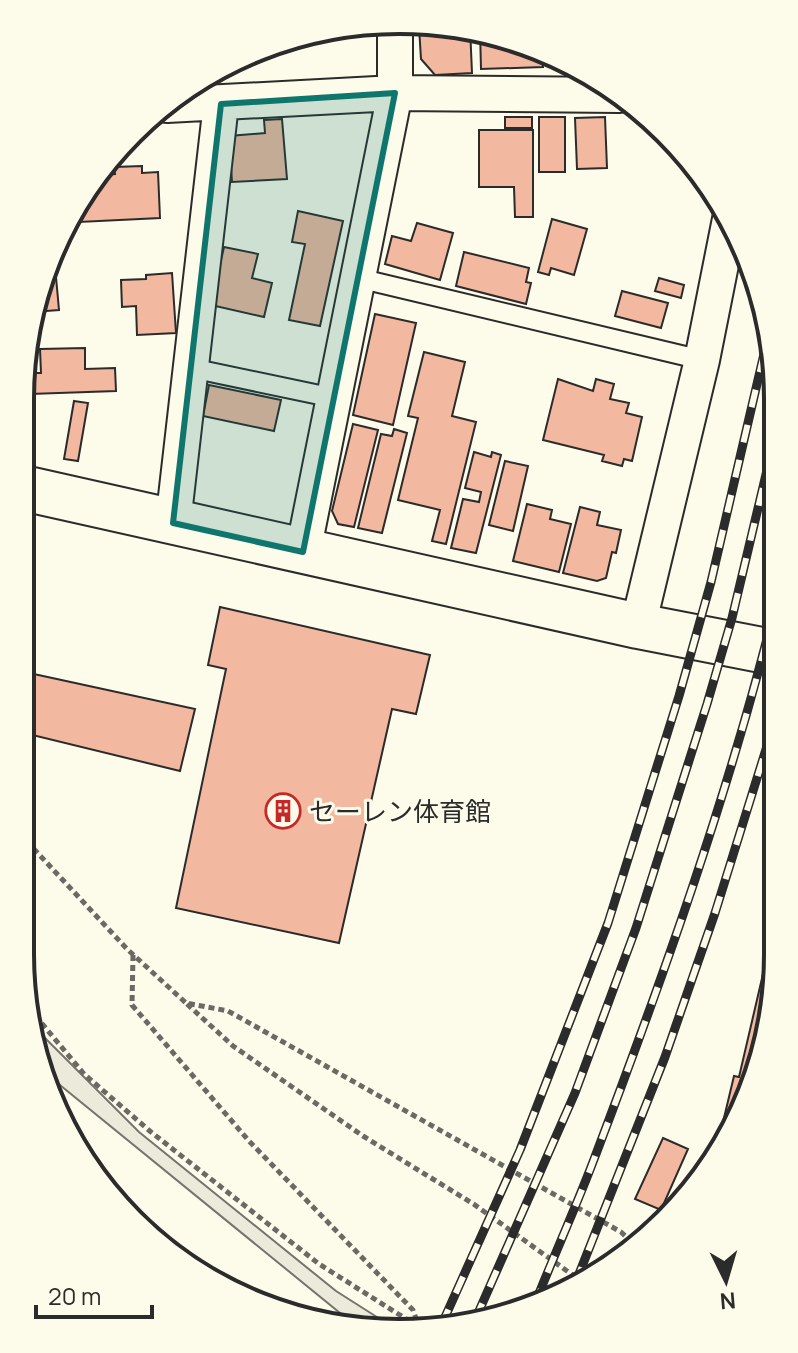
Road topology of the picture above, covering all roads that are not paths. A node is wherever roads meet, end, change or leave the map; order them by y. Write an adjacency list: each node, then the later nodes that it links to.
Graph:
1 (395, 34): 2 (street)
2 (395, 93): 3 (street); 4 (street); 7 (street)
3 (600, 95)
4 (221, 104): 5 (street); 9 (street)
5 (183, 105)
6 (726, 238): 8 (street)
7 (358, 278): 8 (lane); 10 (street)
8 (702, 360): 14 (street)
9 (191, 368): 10 (lane); 12 (street)
10 (334, 398): 13 (street)
11 (34, 490): 12 (street)
12 (173, 523): 13 (street)
13 (303, 552): 14 (street)
14 (638, 626): 15 (street)
15 (764, 650)

